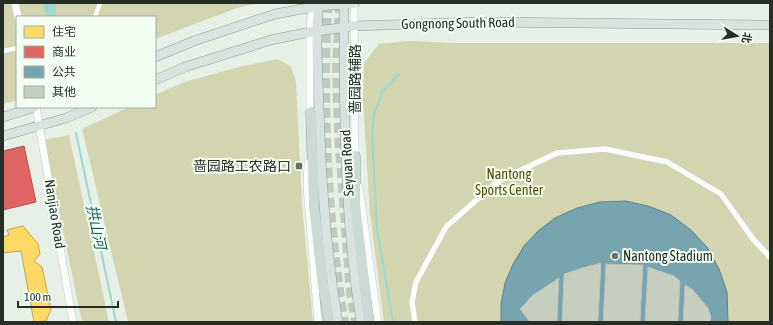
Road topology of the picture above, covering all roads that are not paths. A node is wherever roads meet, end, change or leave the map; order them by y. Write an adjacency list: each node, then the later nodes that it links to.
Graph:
1 (15, 3): 6 (street)
2 (100, 3): 7 (street)
3 (344, 3): 4 (main road); 5 (main road); 9 (main road, Seyuan Road)
4 (355, 3): 9 (street, 啬园路辅路)
5 (315, 5): 10 (main road, Seyuan Road); 13 (main road)
6 (18, 16)
7 (95, 16)
8 (770, 25): 9 (main road, Gongnong South Road)
9 (350, 27): 10 (main road, Gongnong South Road); 22 (street, 啬园路辅路); 28 (main road, Seyuan Road)
10 (314, 32): 14 (main road, Gongnong South Road); 18 (street); 27 (main road, Seyuan Road)
11 (16, 48): 12 (street)
12 (3, 51)
13 (156, 57)
14 (156, 80)
15 (32, 108): 19 (main road)
16 (36, 108): 20 (street, Nanjiao Road)
17 (90, 108): 20 (main road)
18 (311, 112): 25 (street); 26 (highway)
19 (3, 116)
20 (40, 125): 21 (main road); 24 (street, Nanjiao Road)
21 (3, 136)
22 (355, 156): 29 (highway); 30 (street, 啬园路辅路)
23 (770, 257): 31 (street)
24 (73, 322)
25 (318, 322)
26 (329, 322)
27 (338, 322)
28 (362, 322)
29 (369, 322)
30 (378, 322)
31 (415, 322)

